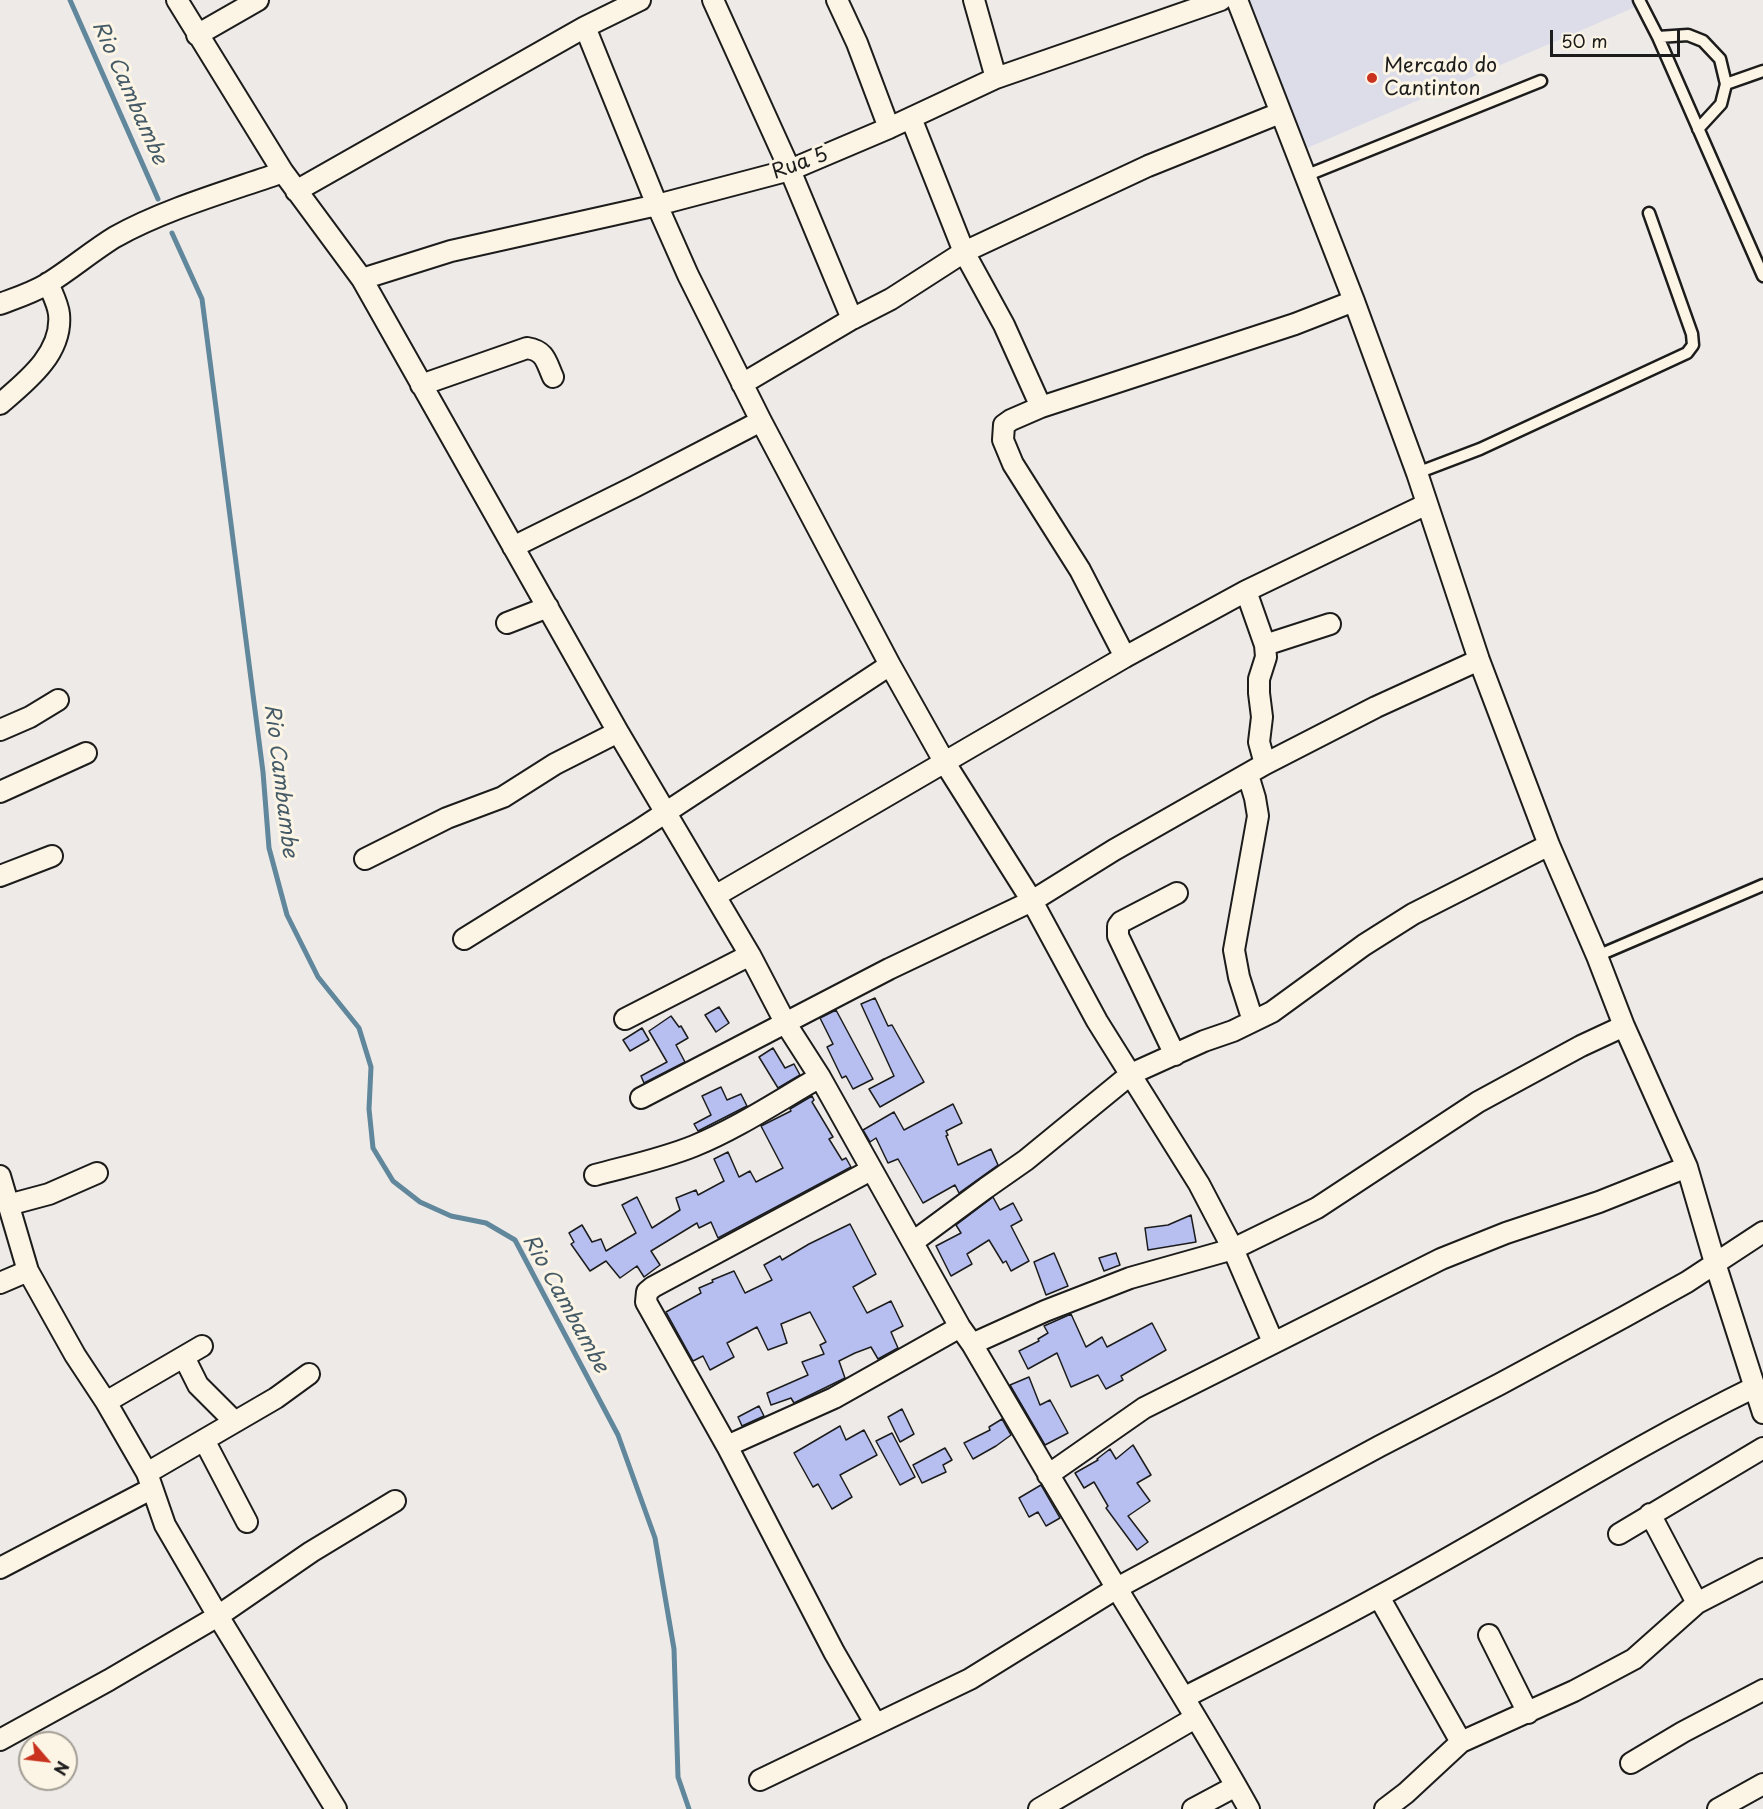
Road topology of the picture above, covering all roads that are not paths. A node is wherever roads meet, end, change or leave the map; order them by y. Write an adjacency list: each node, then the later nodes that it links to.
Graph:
1 (177, 0): 11 (street)
2 (258, 0): 11 (street)
3 (640, 0): 10 (street)
4 (713, 0): 21 (street)
5 (837, 0): 19 (street)
6 (974, 0): 14 (street)
7 (1221, 0): 14 (street, Rua 5)
8 (1237, 0): 17 (street)
9 (1639, 0): 12 (lane)
10 (585, 27): 24 (street); 25 (street)
11 (197, 35): 22 (street)
12 (1658, 37): 16 (lane); 20 (lane)
13 (1763, 71): 16 (lane)
14 (996, 78): 18 (street, Rua 5)
15 (1541, 81): 23 (lane)
16 (1726, 84): 20 (lane)
17 (1280, 113): 23 (street); 27 (street)
18 (911, 118): 19 (street, Rua 5); 27 (street)
19 (889, 128): 21 (street, Rua 5)
20 (1698, 129): 28 (lane)
21 (790, 170): 25 (street, Rua 5); 33 (street)
22 (283, 172): 24 (street); 30 (street)
23 (1305, 176): 31 (street)
24 (296, 191): 29 (street)
25 (657, 205): 29 (street, Rua 5); 35 (street)
26 (1650, 213): 40 (lane)
27 (964, 252): 33 (street); 38 (street)
28 (1763, 276)
29 (363, 279): 36 (street)
30 (48, 283): 32 (street); 37 (street)
31 (1354, 301): 38 (street); 40 (street)
32 (0, 304)
33 (852, 319): 35 (street)
34 (553, 377): 36 (street)
35 (742, 384): 39 (street)
36 (422, 385): 42 (street)
37 (0, 404)
38 (1041, 407): 48 (street)
39 (761, 421): 42 (street); 50 (street)
40 (1417, 473): 41 (street)
41 (1427, 504): 43 (street); 49 (street)
42 (513, 547): 44 (street)
43 (1246, 591): 47 (street); 48 (street)
44 (548, 607): 45 (street); 53 (street)
45 (507, 623)
46 (1330, 624): 47 (street)
47 (1265, 645): 56 (street)
48 (1125, 657): 55 (street)
49 (1479, 660): 56 (street); 60 (street)
50 (890, 665): 55 (street); 59 (street)
51 (58, 700): 52 (street)
52 (0, 730)
53 (618, 732): 59 (street); 62 (street)
54 (86, 753): 58 (street)
55 (945, 763): 66 (street); 67 (street)
56 (1265, 764): 57 (street)
57 (1248, 775): 67 (street); 72 (street)
58 (0, 792)
59 (666, 811): 66 (street); 68 (street)
60 (1549, 845): 70 (street); 72 (street)
61 (52, 856): 63 (street)
62 (365, 859)
63 (0, 876)
64 (1763, 885): 70 (lane)
65 (1177, 893): 75 (street)
66 (715, 896): 69 (street)
67 (1032, 901): 73 (street); 76 (street)
68 (464, 939)
69 (750, 955): 71 (street); 73 (street)
70 (1597, 956): 74 (street)
71 (625, 1018)
72 (1253, 1021): 75 (street)
73 (786, 1024): 77 (street); 78 (street)
74 (1624, 1026): 79 (street); 87 (street)
75 (1174, 1055): 76 (street)
76 (1131, 1074): 86 (street); 87 (street)
77 (820, 1077): 80 (street); 82 (street)
78 (641, 1098)
79 (1687, 1167): 88 (street); 92 (street)
80 (871, 1170): 86 (street); 102 (street)
81 (97, 1173): 84 (street)
82 (595, 1175)
83 (1, 1179): 84 (street)
84 (8, 1205): 89 (street)
85 (1763, 1232): 88 (street)
86 (912, 1242): 91 (street)
87 (1233, 1250): 92 (street); 93 (street)
88 (1715, 1263): 97 (street); 112 (street)
89 (28, 1271): 90 (street); 98 (street)
90 (0, 1283)
91 (960, 1327): 93 (street); 102 (street)
92 (1273, 1342): 104 (street)
93 (972, 1344): 104 (street)
94 (202, 1346): 95 (street)
95 (184, 1357): 98 (street); 100 (street)
96 (309, 1374): 100 (street)
97 (1755, 1387): 99 (street); 113 (street)
98 (106, 1402): 105 (street)
99 (1763, 1413)
100 (234, 1421): 101 (street)
101 (204, 1440): 105 (street); 108 (street)
102 (727, 1446): 121 (street)
103 (1763, 1448): 107 (street)
104 (1048, 1475): 112 (street)
105 (149, 1481): 110 (street); 115 (street)
106 (395, 1501): 115 (street)
107 (1650, 1514): 109 (street); 114 (street)
108 (247, 1522)
109 (1619, 1534)
110 (0, 1568)
111 (1763, 1569): 114 (street)
112 (1117, 1588): 118 (street); 121 (street)
113 (1379, 1596): 118 (street); 123 (street)
114 (1697, 1603): 119 (street)
115 (218, 1616): 122 (street); 129 (street)
116 (1489, 1635): 119 (street)
117 (1763, 1690): 124 (street)
118 (1185, 1697): 120 (street)
119 (1528, 1713): 123 (street)
120 (1195, 1718): 127 (street); 130 (street)
121 (876, 1723): 125 (street)
122 (0, 1740)
123 (1461, 1742): 133 (street)
124 (1631, 1763)
125 (760, 1780)
126 (1763, 1784): 128 (street)
127 (1236, 1786): 131 (street); 132 (street)
128 (1725, 1807)
129 (336, 1809)
130 (1039, 1809)
131 (1192, 1809)
132 (1249, 1809)
133 (1385, 1809)

